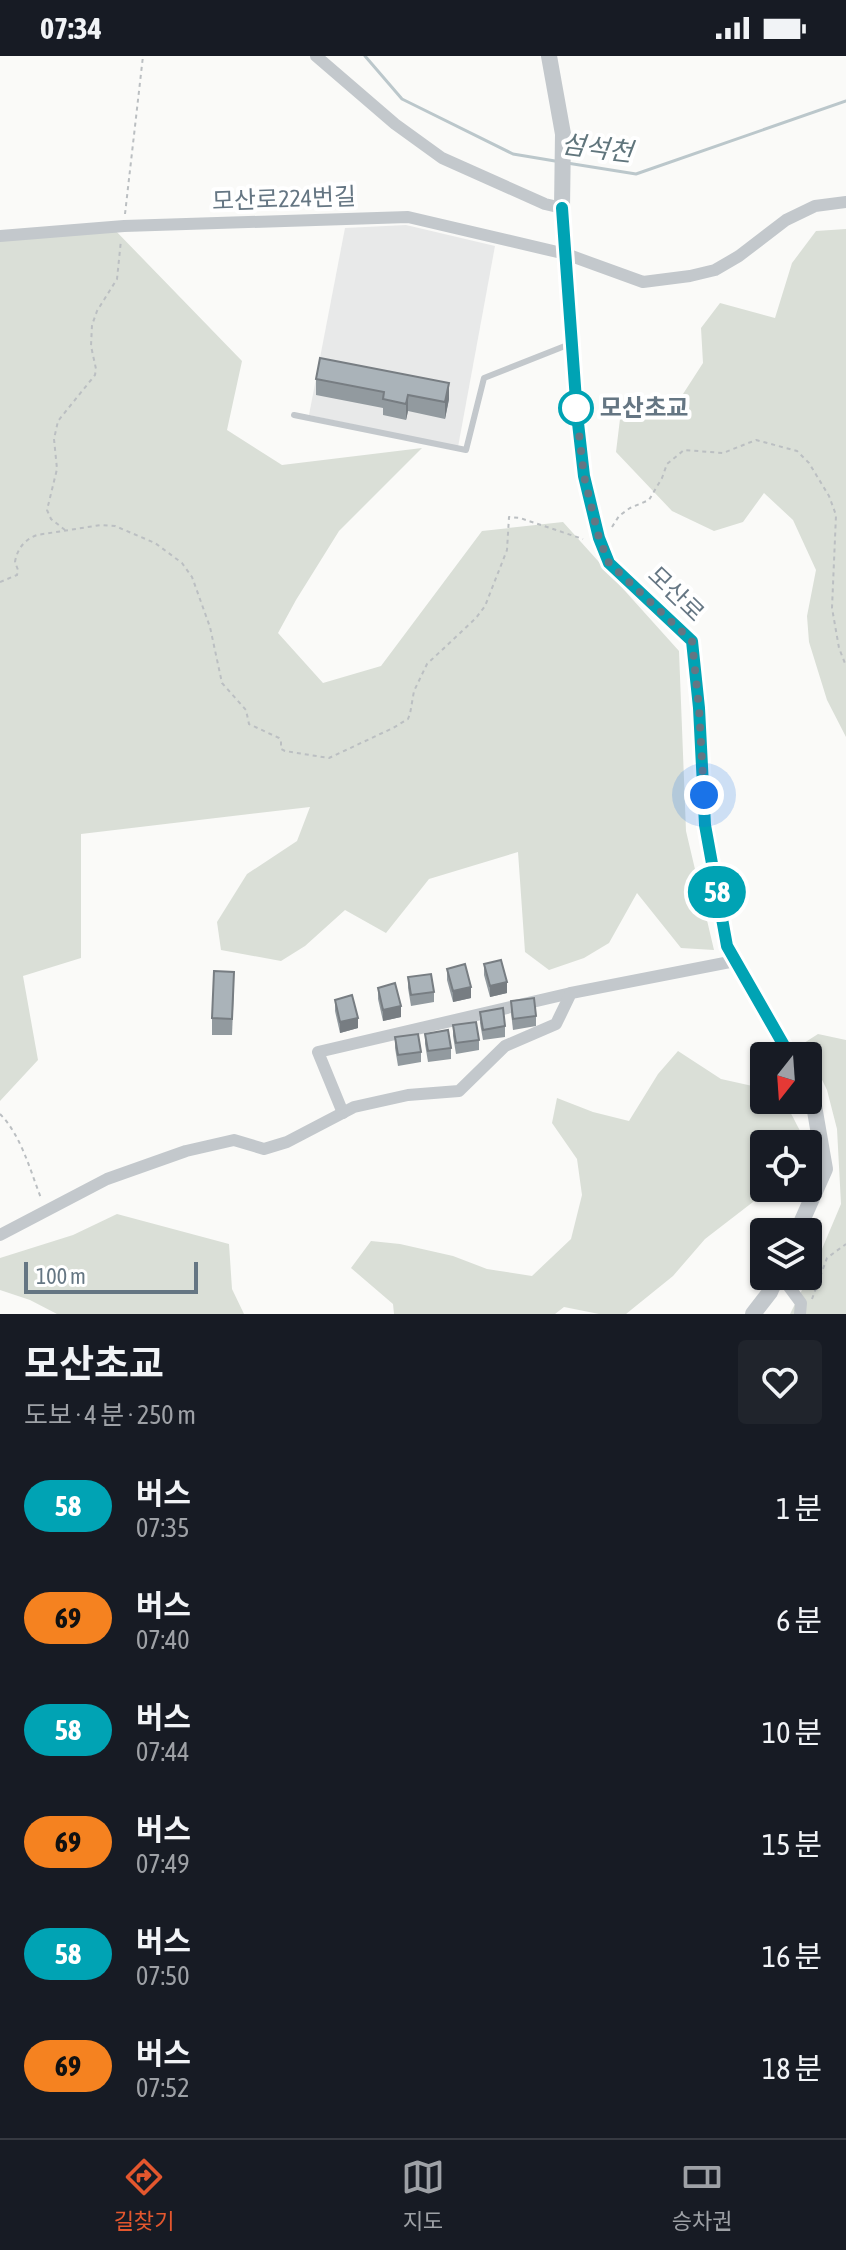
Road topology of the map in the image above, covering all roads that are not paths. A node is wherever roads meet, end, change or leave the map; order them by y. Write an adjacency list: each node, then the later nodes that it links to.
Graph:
1 (316, 56): 4 (street)
2 (549, 56): 4 (street, 모산로)
3 (846, 202): 6 (street, 모산로224번길)
4 (562, 208): 6 (street, 모산로)
5 (0, 236): 6 (street, 모산로224번길)
6 (566, 254): 7 (street, 모산로)
7 (570, 344): 8 (lane); 9 (street, 모산로)
8 (294, 415)
9 (735, 961): 10 (street); 11 (street, 모산로)
10 (571, 993): 12 (street); 12 (street)
11 (782, 1042)
12 (343, 1113): 15 (street)
13 (815, 1114): 14 (street)
14 (803, 1218)
15 (0, 1235)
16 (771, 1290): 18 (street)
17 (790, 1290): 19 (street)
18 (753, 1314)
19 (800, 1314)

